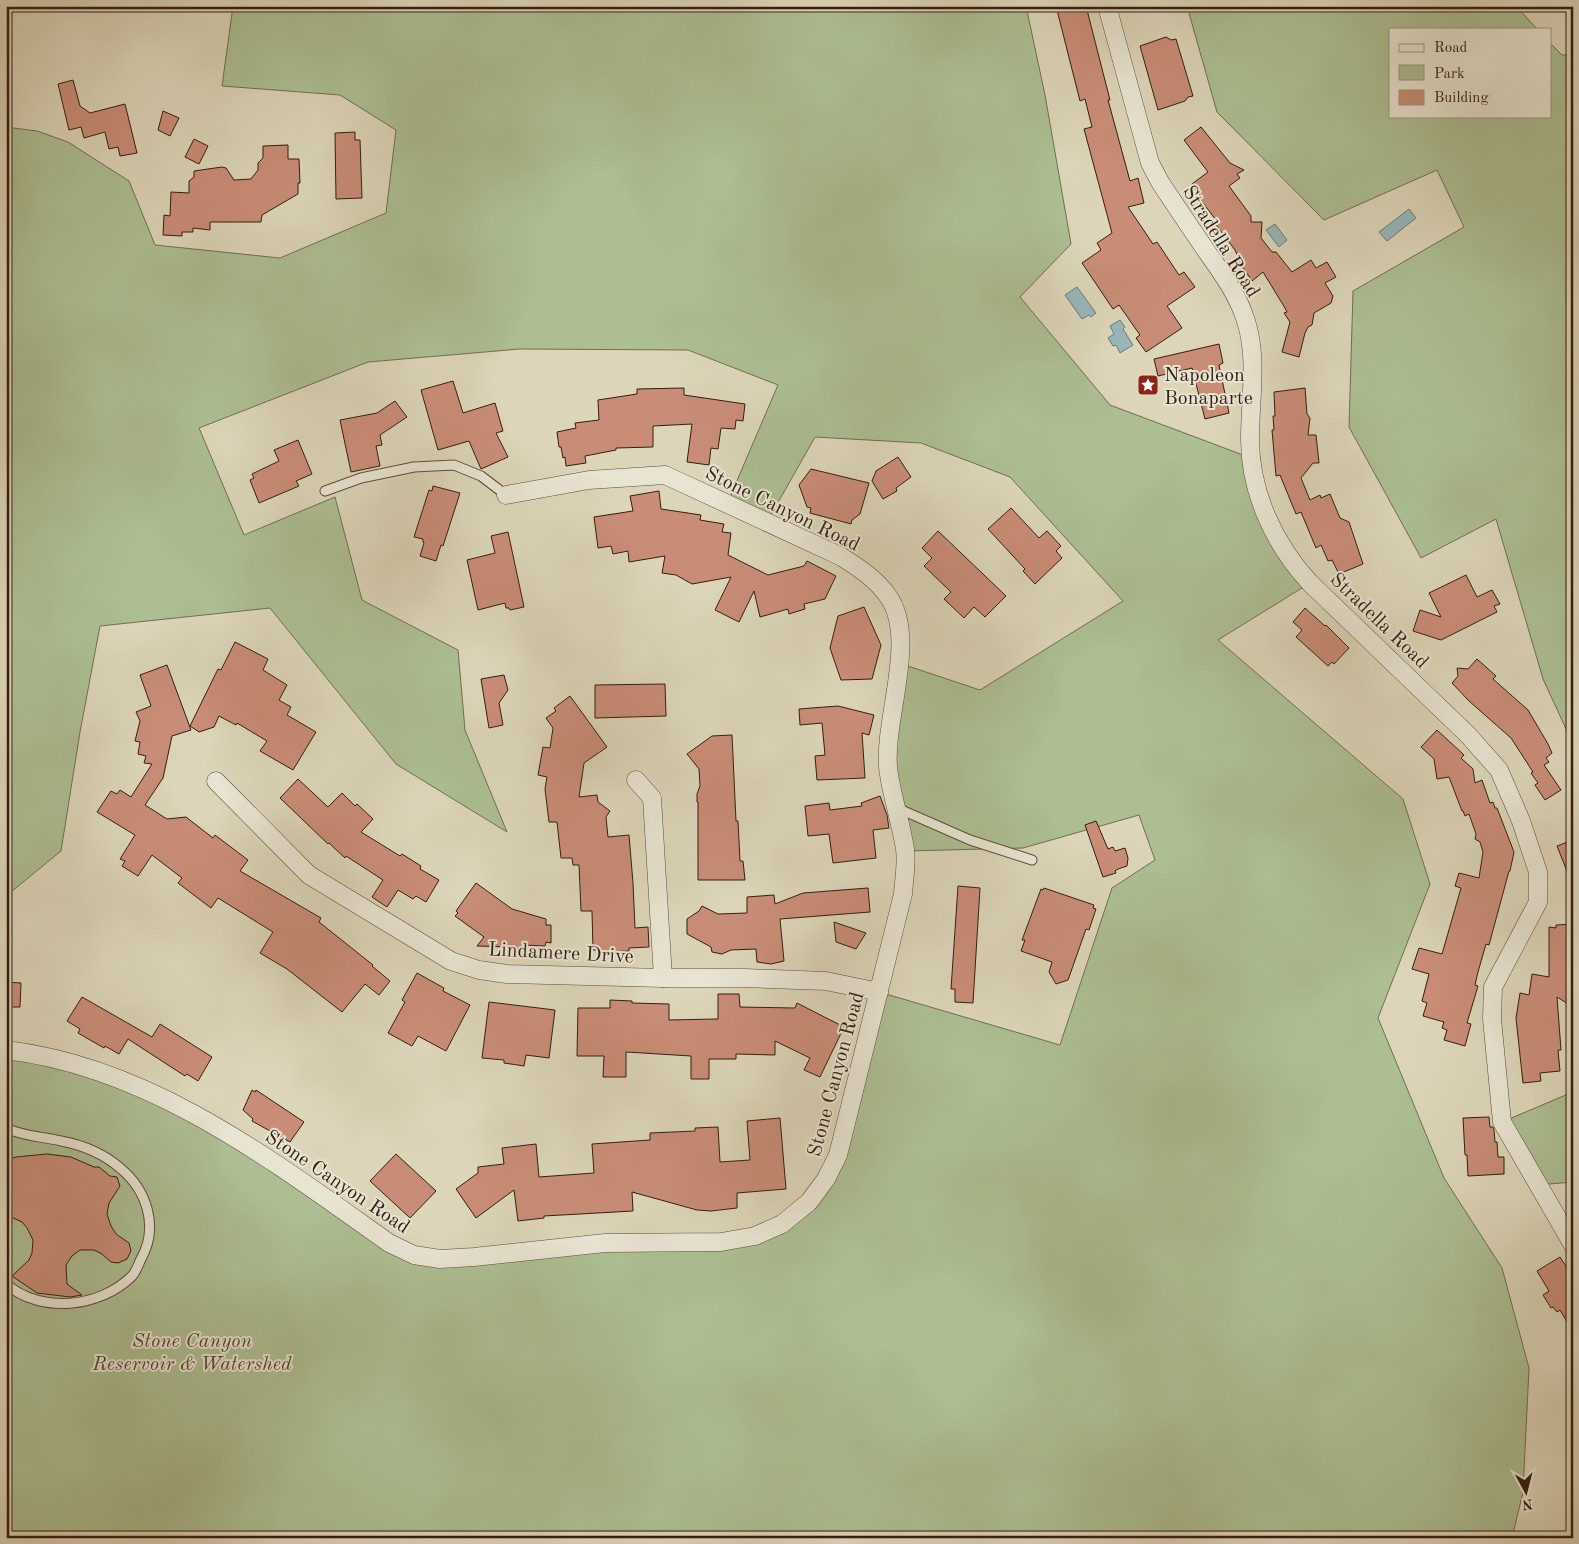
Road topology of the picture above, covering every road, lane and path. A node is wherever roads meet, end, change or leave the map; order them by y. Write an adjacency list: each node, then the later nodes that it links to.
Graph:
1 (1107, 6): 12 (street, Stradella Road)
2 (325, 491): 3 (lane)
3 (506, 495): 6 (street, Stone Canyon Road)
4 (636, 780): 8 (street)
5 (216, 781): 8 (street, Lindamere Drive)
6 (897, 808): 7 (lane); 9 (street, Stone Canyon Road)
7 (1032, 860)
8 (663, 978): 9 (street, Lindamere Drive)
9 (879, 992): 10 (street, Stone Canyon Road)
10 (6, 1050)
11 (6, 1128): 13 (lane)
12 (1573, 1245)
13 (6, 1284)

